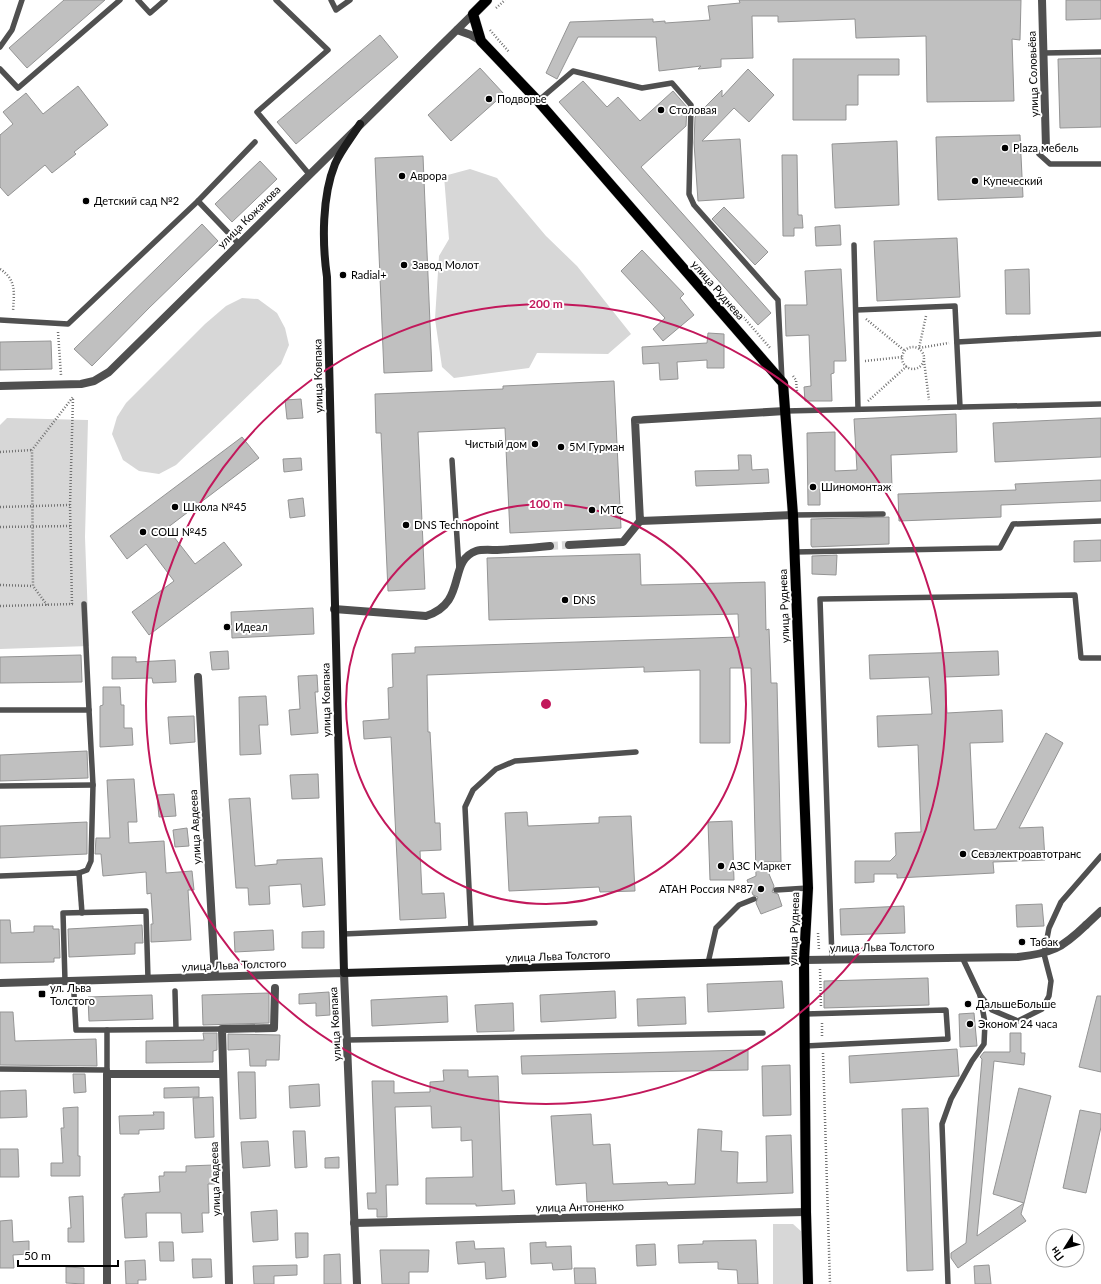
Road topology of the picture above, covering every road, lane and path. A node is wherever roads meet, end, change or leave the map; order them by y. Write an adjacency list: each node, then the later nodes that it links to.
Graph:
1 (22, 0): 16 (lane)
2 (120, 0): 20 (lane)
3 (138, 0): 4 (lane)
4 (165, 0)
5 (276, 0): 26 (lane)
6 (331, 0): 7 (lane)
7 (350, 0)
8 (487, 0): 12 (main road, улица Кожанова)
9 (504, 0): 11 (path)
10 (1042, 0): 18 (street, улица Соловьёва)
11 (494, 11)
12 (473, 14): 14 (street, улица Кожанова); 15 (main road, улица Руднева)
13 (488, 28): 19 (path)
14 (457, 30): 15 (street, улица Руднева); 22 (street, улица Кожанова)
15 (481, 41): 21 (main road, улица Руднева)
16 (0, 47)
17 (1101, 52): 18 (lane)
18 (1043, 53): 24 (street, улица Соловьёва)
19 (514, 58)
20 (0, 69)
21 (538, 100): 43 (lane); 47 (main road, улица Руднева)
22 (360, 124): 26 (street, улица Кожанова); 78 (main road, улица Ковпака)
23 (255, 142): 27 (lane)
24 (1046, 148): 25 (lane)
25 (1101, 164)
26 (309, 174): 28 (street, улица Кожанова)
27 (198, 200): 28 (lane); 36 (lane)
28 (238, 244): 48 (street, улица Кожанова)
29 (854, 245): 33 (lane)
30 (0, 269): 35 (path)
31 (714, 283): 43 (path)
32 (927, 308): 33 (lane); 38 (lane); 39 (path)
33 (856, 310): 40 (path); 44 (lane)
34 (0, 320): 35 (lane)
35 (13, 320): 36 (lane)
36 (58, 323): 46 (path)
37 (1101, 334): 38 (lane)
38 (957, 342): 39 (path); 50 (lane)
39 (919, 348): 40 (path); 42 (path)
40 (905, 351): 41 (path)
41 (902, 357): 44 (path); 45 (path)
42 (924, 359): 45 (path); 51 (path)
43 (781, 360): 47 (lane); 53 (path)
44 (857, 362): 52 (lane)
45 (907, 366): 52 (path)
46 (61, 378)
47 (783, 383): 54 (main road, улица Руднева)
48 (0, 386)
49 (1101, 404): 50 (lane)
50 (960, 407): 51 (lane)
51 (930, 408): 52 (lane)
52 (858, 409): 53 (lane)
53 (797, 410): 54 (lane)
54 (785, 411): 62 (main road, улица Руднева); 63 (street)
55 (32, 450): 56 (path); 58 (path); 59 (path)
56 (0, 452)
57 (452, 460): 71 (lane)
58 (70, 505): 59 (path); 66 (path)
59 (33, 506): 60 (path); 65 (path)
60 (0, 507)
61 (883, 514): 62 (lane)
62 (793, 515): 63 (street); 70 (main road, улица Руднева)
63 (640, 521): 68 (street)
64 (1101, 521): 70 (lane)
65 (33, 526): 66 (path); 67 (path); 73 (path)
66 (70, 526): 76 (path)
67 (0, 527)
68 (569, 545)
69 (550, 546): 71 (street)
70 (794, 552): 89 (main road, улица Руднева)
71 (459, 571): 78 (street)
72 (0, 585): 73 (path)
73 (33, 586): 75 (path)
74 (84, 604): 76 (path); 82 (lane)
75 (47, 605): 76 (path); 77 (path)
76 (72, 605)
77 (0, 606)
78 (334, 609): 97 (main road, улица Ковпака)
79 (1101, 658): 101 (lane)
80 (198, 677): 105 (street, улица Авдеева)
81 (0, 710): 82 (lane)
82 (89, 710): 84 (lane)
83 (636, 752): 96 (lane)
84 (92, 785): 85 (lane); 87 (lane)
85 (0, 786)
86 (1101, 856): 98 (lane)
87 (78, 873): 88 (lane); 93 (lane)
88 (0, 876)
89 (808, 888): 90 (lane); 102 (main road, улица Руднева)
90 (776, 890)
91 (754, 899): 103 (lane)
92 (1101, 910): 98 (street, улица Льва Толстого)
93 (82, 913): 106 (lane); 107 (lane)
94 (595, 923): 96 (lane)
95 (818, 925): 100 (path)
96 (471, 928): 97 (lane)
97 (343, 934): 104 (main road, улица Ковпака)
98 (1044, 954): 99 (street, улица Льва Толстого); 112 (lane)
99 (962, 957): 101 (street, улица Льва Толстого); 112 (lane)
100 (820, 959): 101 (street, улица Льва Толстого); 102 (street, улица Льва Толстого); 114 (path)
101 (832, 959)
102 (804, 960): 103 (main road, улица Льва Толстого); 113 (main road, улица Руднева)
103 (708, 963): 104 (main road, улица Льва Толстого)
104 (344, 972): 105 (street, улица Льва Толстого); 119 (street, улица Ковпака)
105 (215, 976): 106 (street, улица Льва Толстого)
106 (148, 978): 107 (street, улица Льва Толстого)
107 (64, 981): 108 (street, улица Льва Толстого)
108 (0, 983)
109 (275, 988): 116 (street)
110 (174, 991): 115 (lane)
111 (74, 994): 117 (lane)
112 (980, 995): 132 (lane)
113 (805, 1014): 114 (lane); 121 (main road, улица Руднева)
114 (821, 1014): 120 (path); 120 (lane)
115 (176, 1029): 116 (lane); 117 (lane)
116 (222, 1029): 124 (street, улица Авдеева)
117 (107, 1030): 123 (lane)
118 (763, 1033): 119 (lane)
119 (347, 1040): 126 (street, улица Ковпака)
120 (822, 1045): 121 (lane); 131 (path)
121 (805, 1046): 125 (main road, улица Руднева)
122 (0, 1069): 123 (lane)
123 (107, 1072): 124 (street); 127 (street)
124 (223, 1074): 128 (street, улица Авдеева)
125 (806, 1212): 126 (street, улица Антоненко); 130 (main road, улица Руднева)
126 (354, 1223): 129 (street, улица Ковпака)
127 (106, 1284)
128 (229, 1284)
129 (357, 1284)
130 (808, 1284)
131 (830, 1284)
132 (948, 1284)

